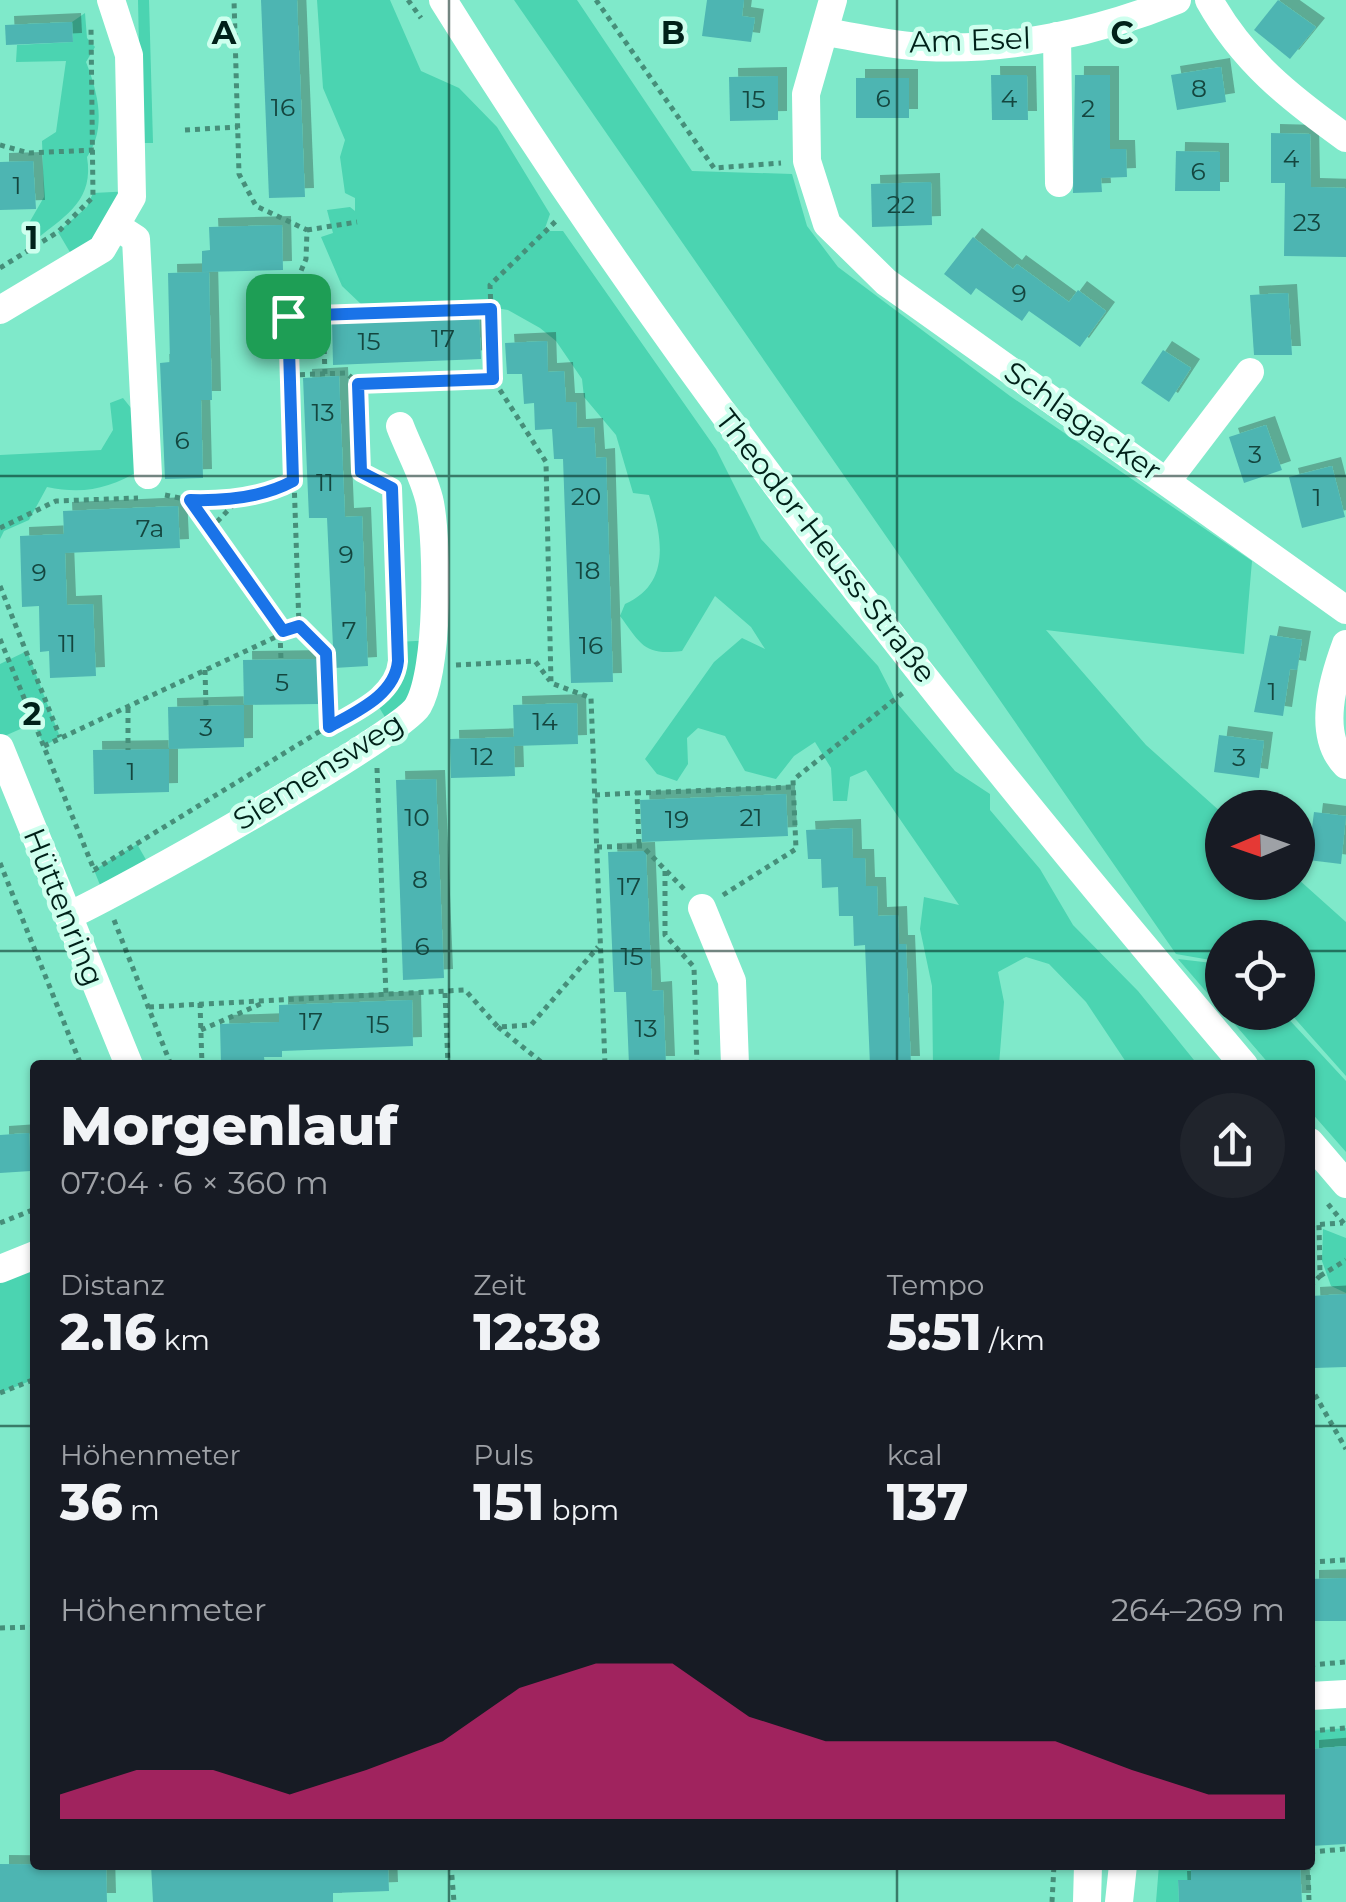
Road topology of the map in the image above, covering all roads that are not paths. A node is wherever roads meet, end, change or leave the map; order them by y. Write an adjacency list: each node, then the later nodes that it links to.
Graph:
1 (110, 0): 10 (street)
2 (443, 0): 24 (street, Theodor-Heuss-Straße)
3 (834, 0): 6 (street)
4 (1177, 0): 7 (street, Am Esel)
5 (1209, 0): 8 (street)
6 (825, 32): 7 (street, Am Esel); 14 (street, Schlagacker)
7 (1057, 36): 9 (street, Am Esel)
8 (1346, 138)
9 (1059, 183)
10 (116, 226): 11 (street); 15 (street)
11 (0, 310)
12 (1250, 372): 14 (street)
13 (400, 426): 21 (street, Siemensweg)
14 (1167, 481): 16 (street, Schlagacker)
15 (157, 486)
16 (1346, 610)
17 (1346, 644): 19 (street)
18 (0, 748): 21 (street, Hüttenring)
19 (1346, 765)
20 (702, 908): 23 (street)
21 (68, 916): 22 (street, Hüttenring)
22 (127, 1060)
23 (735, 1060)
24 (1240, 1060)
25 (1315, 1148): 26 (street)
26 (1346, 1184)
27 (30, 1257): 28 (street)
28 (0, 1269)
29 (1346, 1694): 30 (street)
30 (1315, 1696)
31 (1088, 1870): 33 (street)
32 (1123, 1870): 34 (street)
33 (1087, 1902)
34 (1120, 1902)

